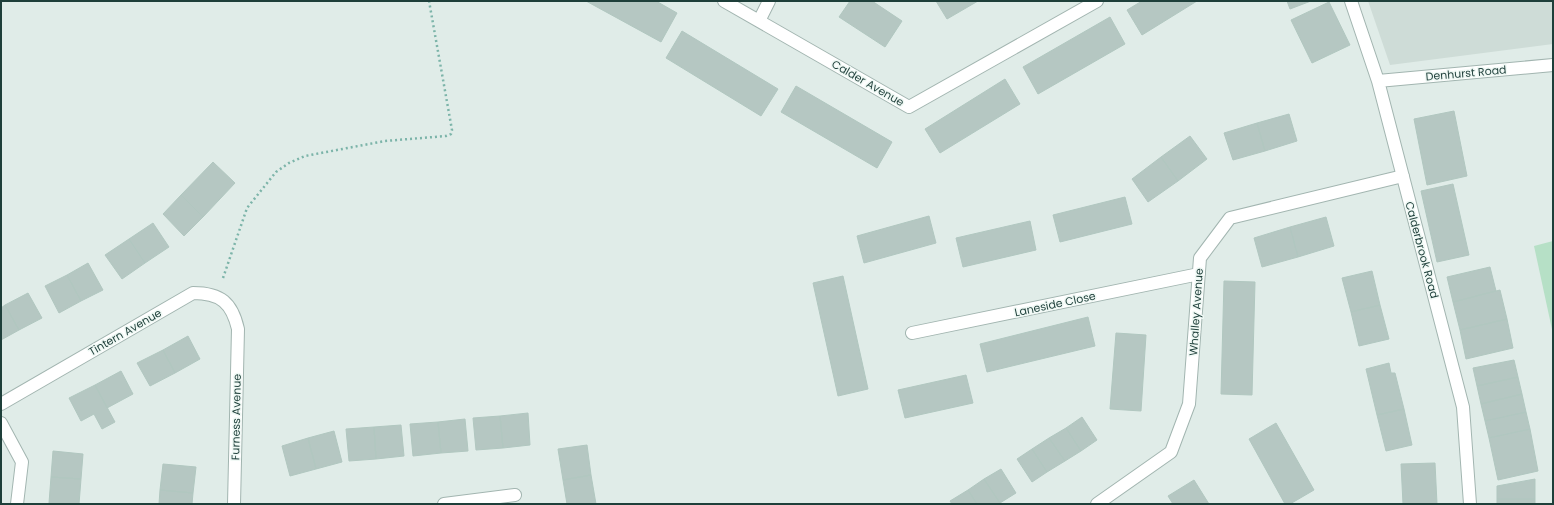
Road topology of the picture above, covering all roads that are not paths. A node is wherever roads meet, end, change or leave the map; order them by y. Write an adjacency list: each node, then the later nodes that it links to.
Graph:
1 (724, 1): 5 (street, Calder Avenue)
2 (769, 1): 5 (street)
3 (1096, 1): 5 (street, Calder Avenue)
4 (1351, 1): 7 (street, Calderbrook Road)
5 (759, 21)
6 (1553, 65): 7 (street, Denhurst Road)
7 (1378, 81): 8 (street, Calderbrook Road)
8 (1403, 176): 9 (street, Whalley Avenue); 19 (street, Calderbrook Road)
9 (1199, 274): 11 (street, Laneside Close); 18 (street, Whalley Avenue)
10 (238, 329): 12 (street, Tintern Avenue); 16 (street, Furness Avenue)
11 (912, 333)
12 (1, 404)
13 (1, 423): 15 (street)
14 (515, 495): 17 (street)
15 (17, 504)
16 (234, 504)
17 (444, 504)
18 (1096, 504)
19 (1470, 504)

